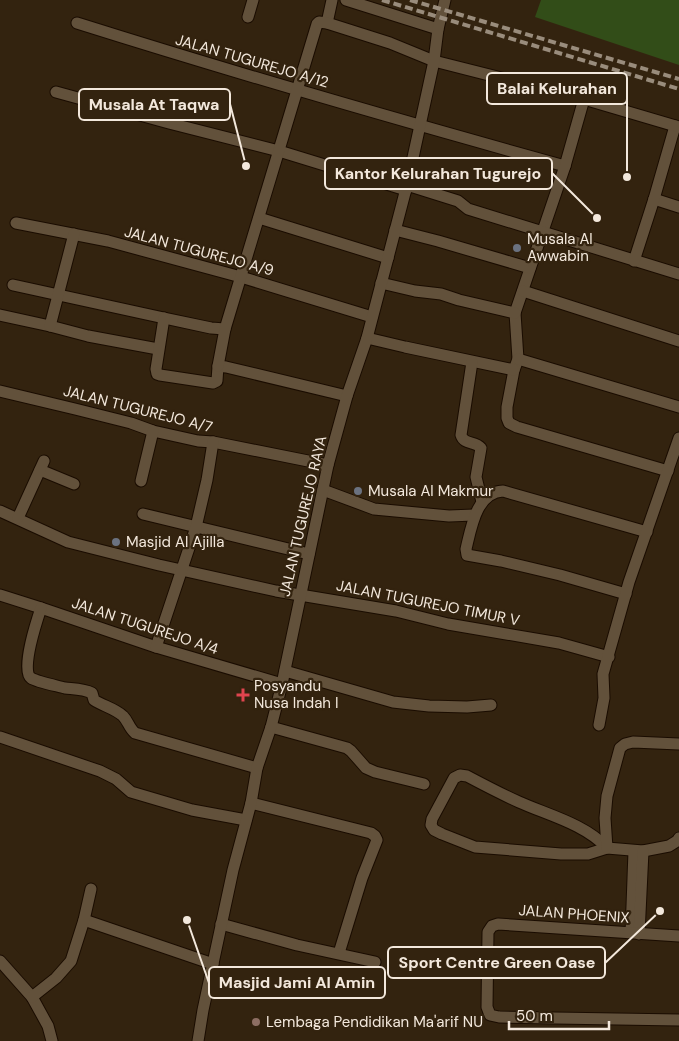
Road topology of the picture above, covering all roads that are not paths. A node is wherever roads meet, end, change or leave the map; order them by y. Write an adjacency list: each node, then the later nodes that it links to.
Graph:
1 (253, 0): 5 (street)
2 (332, 0): 7 (street)
3 (346, 0): 8 (street)
4 (444, 0): 8 (street, JALAN TUGUREJO RAYA)
5 (248, 17)
6 (77, 23): 10 (street, JALAN TUGUREJO A/12)
7 (322, 23): 9 (street); 10 (street)
8 (438, 29): 9 (street, JALAN TUGUREJO RAYA)
9 (434, 61): 12 (street); 13 (street, JALAN TUGUREJO RAYA)
10 (298, 89): 13 (street, JALAN TUGUREJO A/12); 15 (street)
11 (56, 92): 15 (street)
12 (584, 99): 14 (street); 16 (street)
13 (420, 126): 16 (street, JALAN TUGUREJO A/12); 17 (street, JALAN TUGUREJO RAYA)
14 (677, 127): 18 (street)
15 (279, 151): 17 (street); 20 (street)
16 (565, 166): 23 (street)
17 (406, 187): 22 (street, JALAN TUGUREJO RAYA); 23 (street)
18 (654, 199): 19 (street); 26 (street)
19 (679, 207)
20 (259, 218): 25 (street); 29 (street)
21 (16, 224): 24 (street, JALAN TUGUREJO A/9)
22 (395, 230): 25 (street, JALAN TUGUREJO RAYA); 27 (street)
23 (542, 233): 26 (street); 27 (street)
24 (74, 234): 29 (street, JALAN TUGUREJO A/9); 33 (street)
25 (388, 258): 30 (street, JALAN TUGUREJO RAYA)
26 (634, 260): 28 (street)
27 (530, 268): 32 (street)
28 (679, 274)
29 (241, 277): 36 (street, JALAN TUGUREJO A/9); 39 (street)
30 (381, 283): 34 (street); 36 (street, JALAN TUGUREJO RAYA)
31 (13, 284): 33 (street)
32 (523, 291): 34 (street); 41 (street)
33 (58, 295): 37 (street); 38 (street)
34 (515, 313): 43 (street)
35 (0, 315): 38 (street)
36 (372, 316): 40 (street, JALAN TUGUREJO RAYA)
37 (164, 318): 39 (street); 42 (street)
38 (50, 326): 42 (street)
39 (225, 329): 45 (street)
40 (367, 338): 44 (street); 48 (street, JALAN TUGUREJO RAYA)
41 (679, 342)
42 (158, 349): 45 (street)
43 (518, 359): 46 (street); 49 (street)
44 (472, 362): 46 (street); 58 (street)
45 (218, 366): 48 (street)
46 (514, 370): 54 (street)
47 (0, 391): 50 (street, JALAN TUGUREJO A/7)
48 (347, 396): 53 (street, JALAN TUGUREJO RAYA)
49 (679, 408)
50 (154, 431): 52 (street, JALAN TUGUREJO A/7); 55 (street)
51 (679, 438): 54 (street)
52 (213, 442): 53 (street, JALAN TUGUREJO A/7); 63 (street)
53 (328, 465): 57 (street, JALAN TUGUREJO RAYA)
54 (668, 470): 64 (street)
55 (141, 481)
56 (74, 484): 62 (street)
57 (322, 490): 61 (street); 65 (street, JALAN TUGUREJO RAYA)
58 (482, 502): 61 (street); 64 (street)
59 (0, 511): 62 (street, JALAN TUGUREJO TIMUR V)
60 (143, 514): 63 (street)
61 (474, 515): 68 (street)
62 (18, 518): 66 (street, JALAN TUGUREJO TIMUR V)
63 (196, 527): 65 (street); 66 (street)
64 (646, 532): 68 (street)
65 (309, 554): 67 (street, JALAN TUGUREJO RAYA)
66 (181, 569): 67 (street, JALAN TUGUREJO TIMUR V); 71 (street)
67 (300, 594): 72 (street, JALAN TUGUREJO TIMUR V); 73 (street, JALAN TUGUREJO RAYA)
68 (626, 594): 72 (street)
69 (0, 596): 70 (street, JALAN TUGUREJO A/4)
70 (41, 608): 71 (street, JALAN TUGUREJO A/4); 80 (street)
71 (156, 647): 74 (street, JALAN TUGUREJO A/4)
72 (609, 657): 76 (street)
73 (285, 672): 74 (street, JALAN TUGUREJO RAYA); 75 (street)
74 (282, 684): 77 (street, JALAN TUGUREJO RAYA)
75 (491, 705)
76 (599, 725)
77 (271, 727): 80 (street, JALAN TUGUREJO RAYA); 81 (street)
78 (0, 737): 83 (street)
79 (679, 744): 85 (street)
80 (258, 768): 82 (street, JALAN TUGUREJO RAYA)
81 (424, 784)
82 (251, 803): 83 (street, JALAN TUGUREJO RAYA); 92 (street)
83 (246, 820): 89 (street, JALAN TUGUREJO RAYA)
84 (679, 838): 86 (street)
85 (607, 848): 85 (street); 86 (street)
86 (638, 851): 90 (street)
87 (91, 889): 88 (street)
88 (84, 920): 95 (street); 96 (street)
89 (221, 924): 92 (street); 95 (street, JALAN TUGUREJO RAYA)
90 (635, 933): 91 (street, JALAN PHOENIX); 97 (street, JALAN PHOENIX)
91 (679, 936)
92 (339, 953): 94 (street)
93 (0, 961): 96 (street)
94 (375, 962)
95 (212, 964): 99 (street, JALAN TUGUREJO RAYA)
96 (32, 997): 98 (street)
97 (679, 1020)
98 (52, 1041)
99 (198, 1041)

